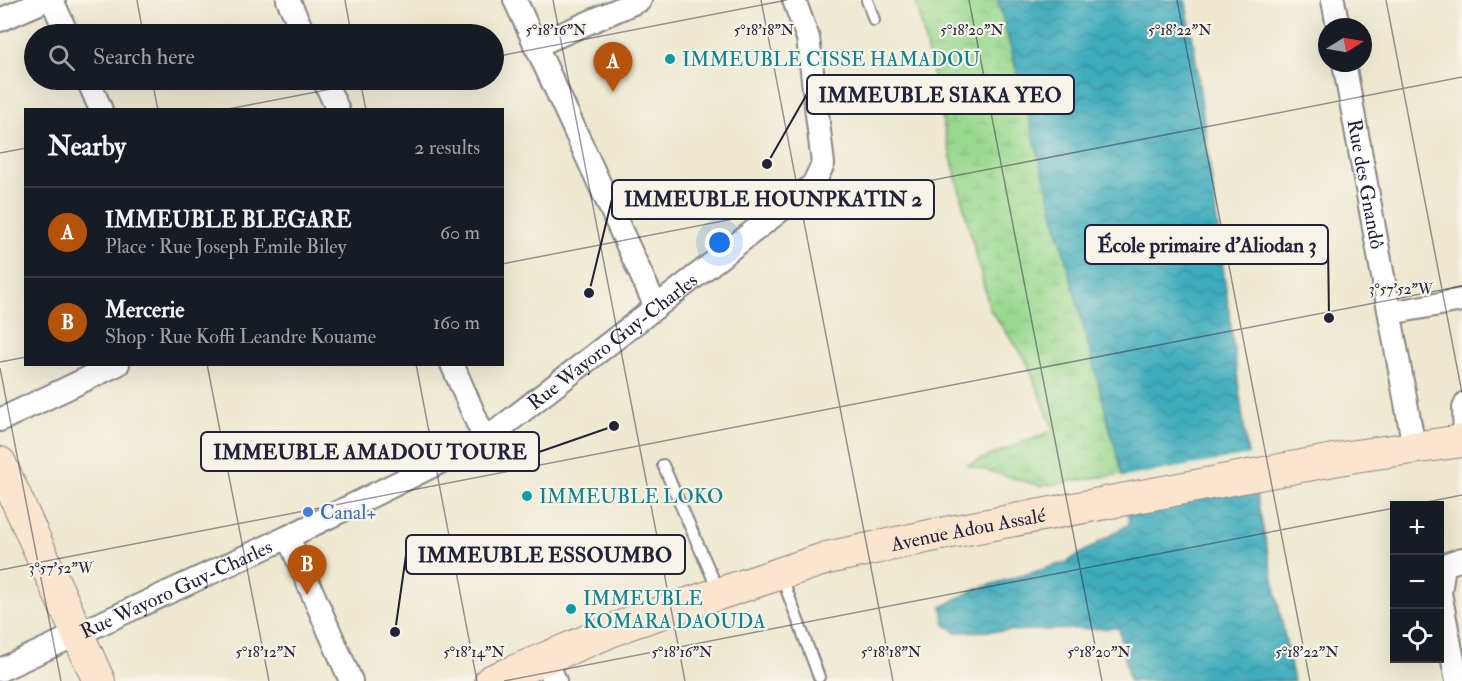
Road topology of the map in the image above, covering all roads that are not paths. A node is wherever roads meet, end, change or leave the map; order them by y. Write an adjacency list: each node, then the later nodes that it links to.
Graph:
1 (46, 0): 10 (street)
2 (52, 0): 12 (street)
3 (288, 0): 13 (street)
4 (515, 0): 14 (street)
5 (640, 0): 14 (street)
6 (794, 0): 21 (street, Rue Wayoro Guy-Charles)
7 (867, 0): 11 (lane)
8 (1333, 0): 9 (street)
9 (1336, 18)
10 (0, 20)
11 (874, 20)
12 (63, 24)
13 (299, 24)
14 (535, 46): 21 (street)
15 (1346, 72): 22 (street, Rue des Gnandô)
16 (92, 90): 18 (street)
17 (329, 90): 19 (street)
18 (100, 108)
19 (337, 108)
20 (1462, 300): 22 (street)
21 (656, 307): 27 (street, Rue Wayoro Guy-Charles)
22 (1390, 313): 29 (street, Rue des Gnandô)
23 (114, 366): 26 (street)
24 (453, 366): 27 (street)
25 (1462, 398): 28 (lane)
26 (0, 420)
27 (485, 440): 32 (street, Rue Wayoro Guy-Charles)
28 (1461, 441): 29 (street, Avenue Adou Assalé)
29 (1414, 447): 34 (street, Avenue Adou Assalé)
30 (0, 463): 36 (street)
31 (663, 465): 35 (lane)
32 (288, 537): 36 (street, Rue Wayoro Guy-Charles); 41 (street)
33 (1462, 559): 43 (street)
34 (779, 572): 35 (street, Avenue Adou Assalé); 39 (lane)
35 (719, 592): 38 (street, Avenue Adou Assalé)
36 (77, 633): 37 (street, Rue Wayoro Guy-Charles); 40 (street)
37 (0, 670)
38 (550, 670): 42 (street, Avenue Adou Assalé)
39 (819, 677)
40 (99, 681)
41 (351, 681)
42 (491, 681)
43 (1457, 681)

